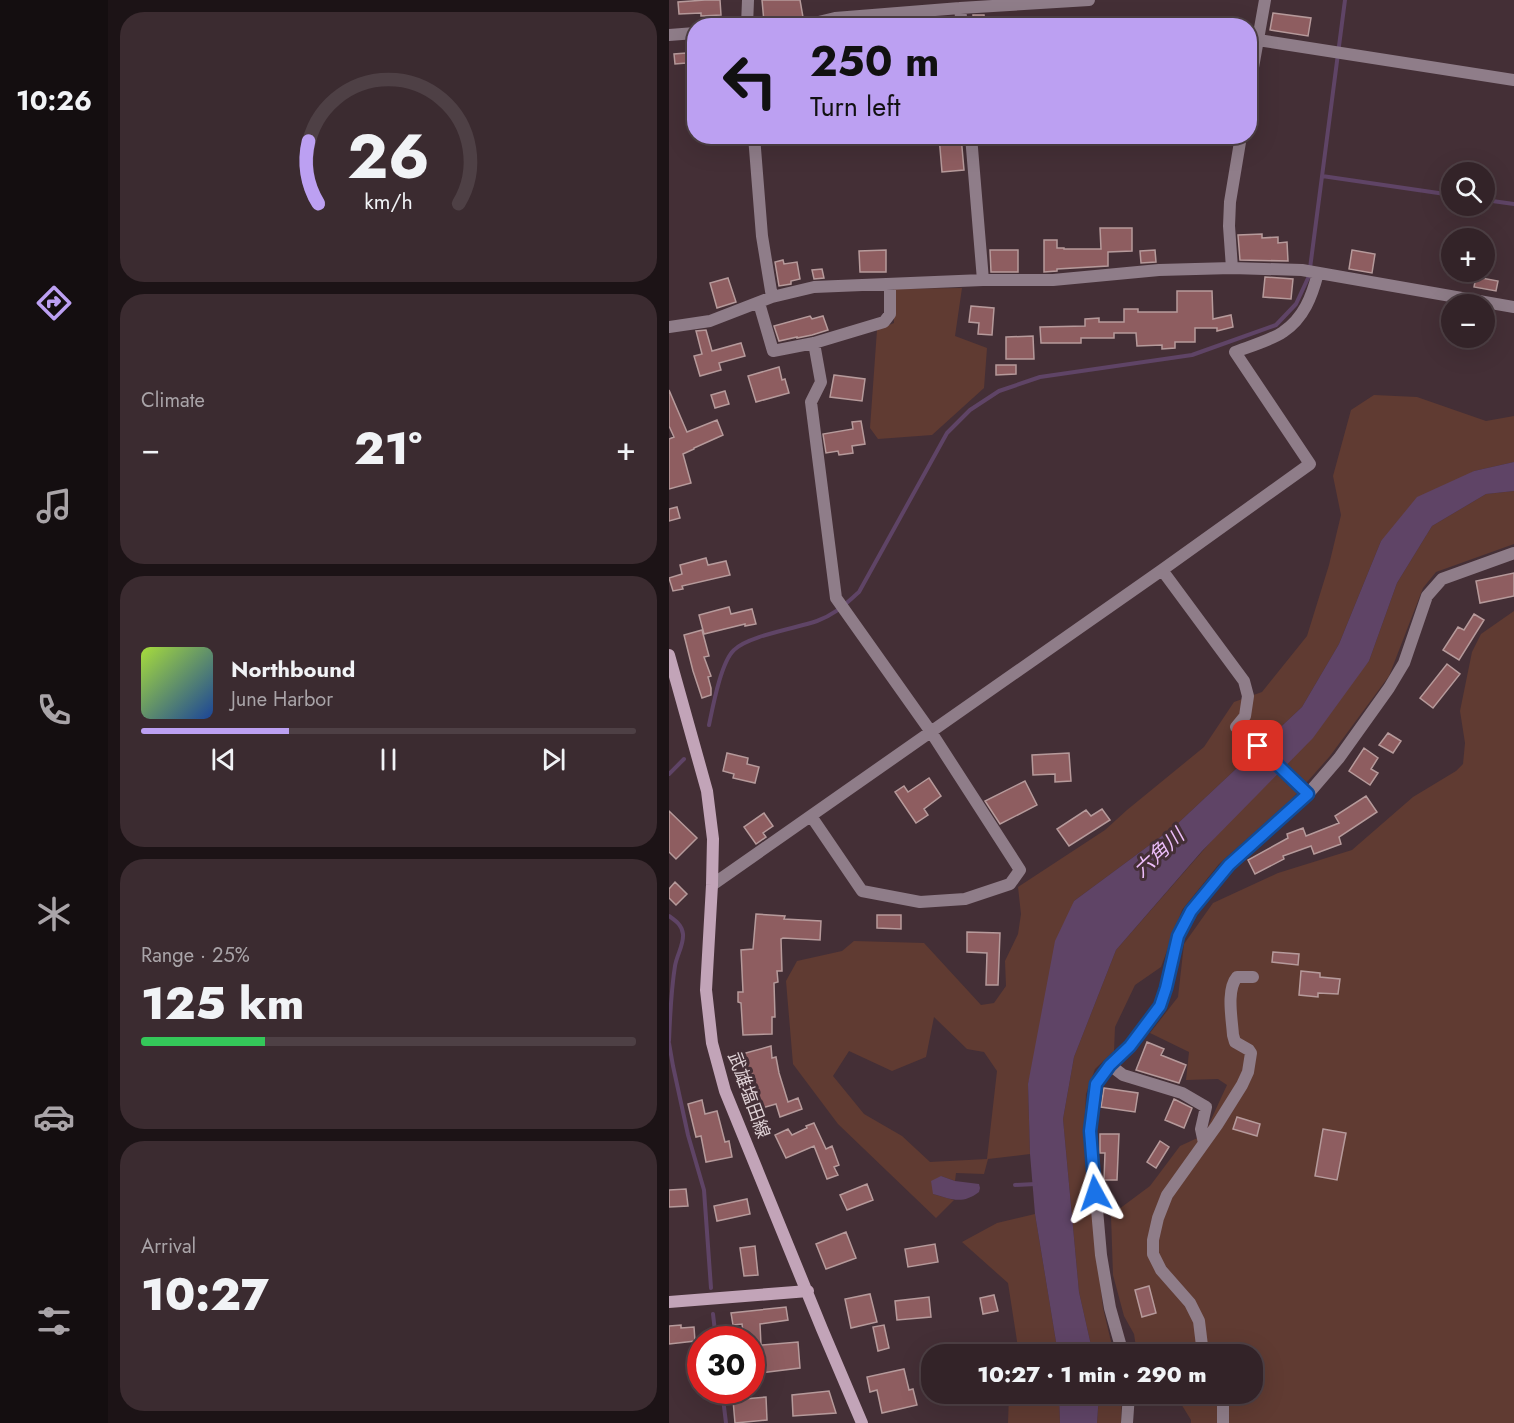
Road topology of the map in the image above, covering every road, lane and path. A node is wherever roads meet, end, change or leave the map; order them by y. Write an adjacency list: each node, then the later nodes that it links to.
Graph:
1 (749, 0): 5 (street)
2 (1089, 0): 4 (street)
3 (1265, 0): 10 (street)
4 (960, 8): 6 (street); 7 (street)
5 (748, 18)
6 (835, 18)
7 (961, 18)
8 (687, 33): 9 (street)
9 (669, 34)
10 (1258, 40): 11 (street); 12 (street)
11 (1257, 46)
12 (1514, 80)
13 (755, 144): 20 (street)
14 (972, 144): 18 (street)
15 (1240, 144): 16 (street)
16 (1232, 268): 17 (street); 18 (street)
17 (1318, 273): 22 (street); 26 (street)
18 (983, 280): 19 (street)
19 (890, 284): 20 (street); 24 (street)
20 (772, 297): 21 (street)
21 (759, 303): 23 (street); 24 (street)
22 (1514, 307)
23 (669, 327)
24 (814, 343): 29 (street)
25 (1514, 554): 30 (street)
26 (1162, 570): 29 (street); 30 (street)
27 (669, 655): 28 (main road, 武雄塩田線)
28 (671, 668): 32 (main road, 武雄塩田線)
29 (931, 732): 31 (street); 31 (street)
30 (1306, 792): 34 (street)
31 (811, 816): 32 (street)
32 (712, 885): 36 (main road, 武雄塩田線)
33 (1253, 977): 35 (street)
34 (1110, 1065): 35 (street); 38 (street)
35 (1204, 1143): 39 (street)
36 (808, 1291): 37 (main road); 42 (main road, 武雄塩田線)
37 (669, 1302)
38 (1120, 1344)
39 (1202, 1344)
40 (1128, 1404): 43 (street)
41 (1223, 1404): 44 (street)
42 (862, 1423)
43 (1127, 1423)
44 (1223, 1423)

